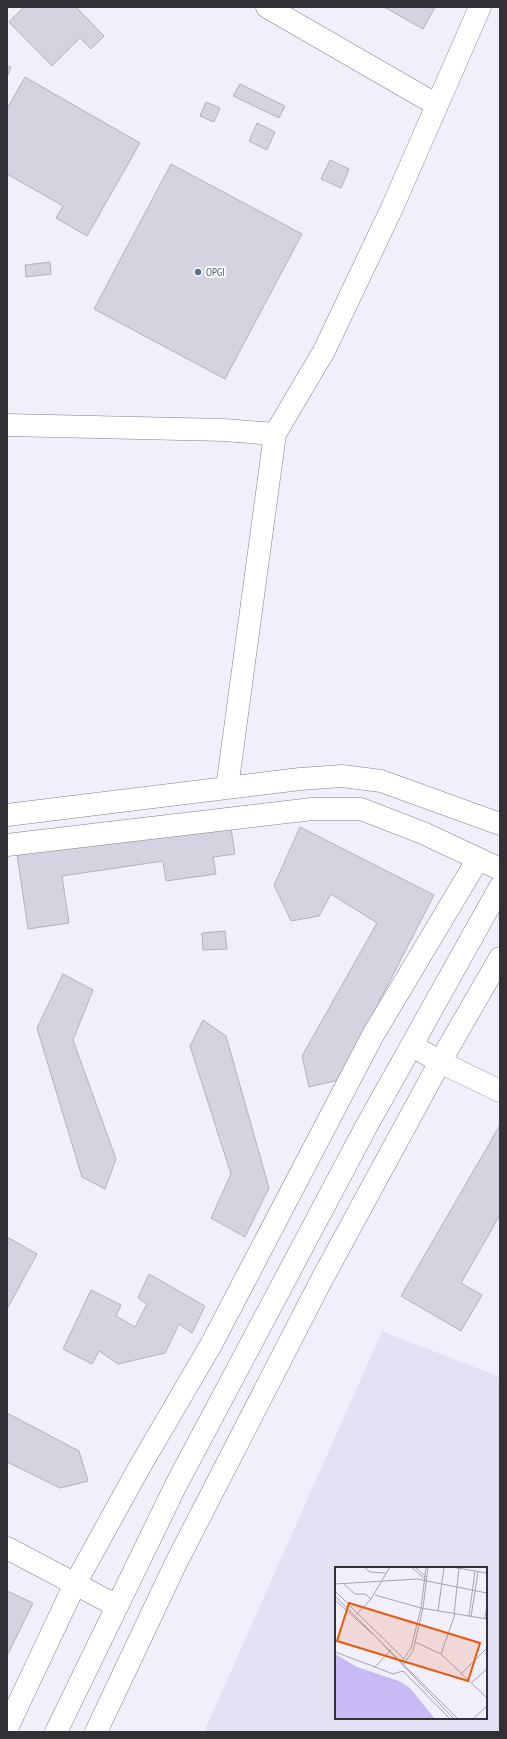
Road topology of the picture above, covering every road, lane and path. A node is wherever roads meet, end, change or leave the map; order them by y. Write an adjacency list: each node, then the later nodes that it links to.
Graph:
1 (267, 7): 3 (street)
2 (480, 7): 3 (street)
3 (437, 104): 5 (street)
4 (7, 425): 5 (street)
5 (275, 434): 6 (street)
6 (227, 788): 7 (street); 8 (street)
7 (7, 815)
8 (500, 824)
9 (7, 845): 10 (street)
10 (478, 859): 11 (street); 18 (street)
11 (500, 869)
12 (500, 887): 14 (street)
13 (500, 958): 15 (street)
14 (413, 1046): 15 (street); 19 (street)
15 (440, 1062): 16 (street); 22 (street)
16 (500, 1091)
17 (7, 1548): 18 (street)
18 (76, 1584): 19 (street); 20 (street)
19 (118, 1606): 21 (street)
20 (7, 1728)
21 (56, 1732)
22 (96, 1732)

